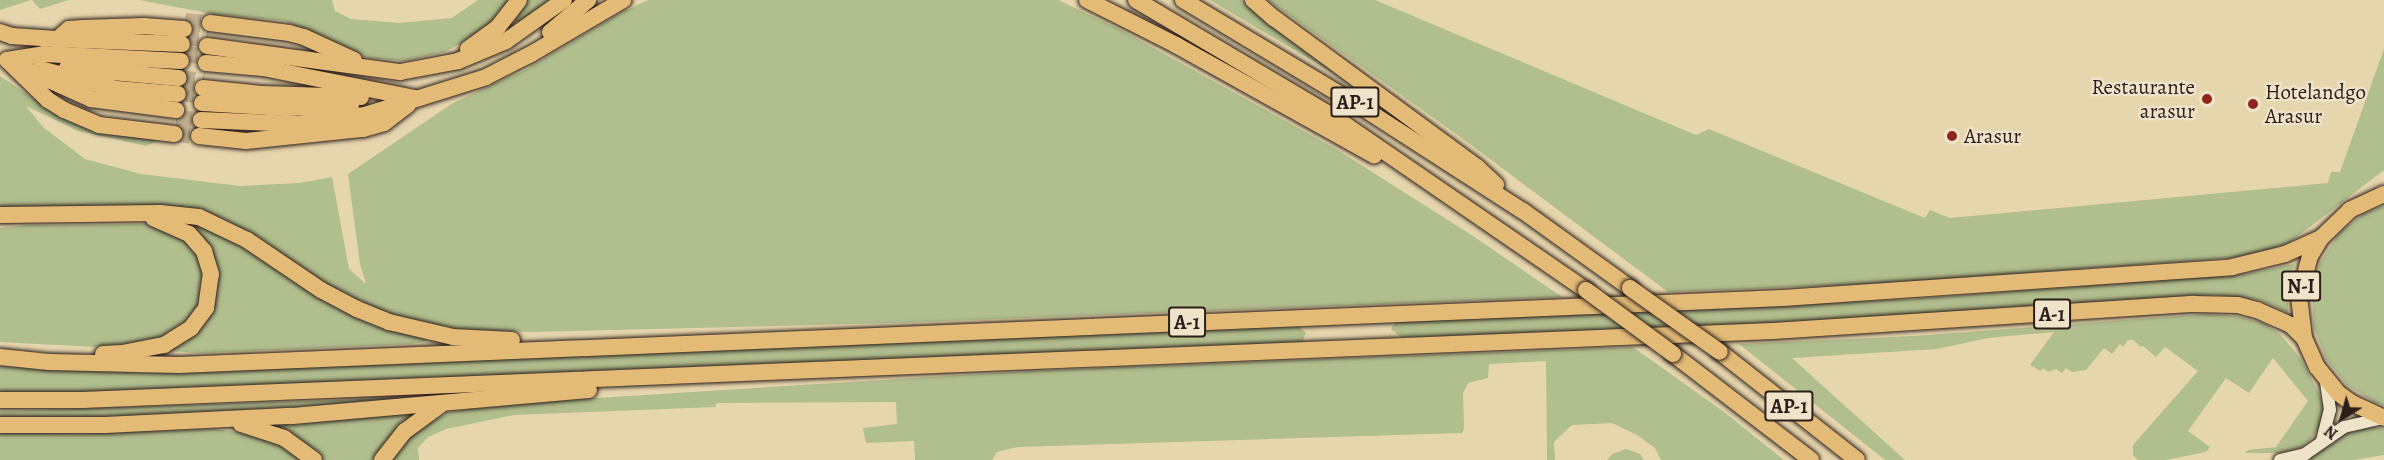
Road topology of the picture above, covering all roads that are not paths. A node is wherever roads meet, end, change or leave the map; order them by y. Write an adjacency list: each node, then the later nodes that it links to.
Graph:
1 (519, 0): 12 (highway)
2 (564, 0): 12 (highway)
3 (588, 0): 13 (highway)
4 (623, 0): 13 (highway)
5 (1087, 0): 18 (highway)
6 (1136, 0): 18 (highway, AP-1)
7 (1183, 0): 20 (highway, AP-1)
8 (1253, 0): 20 (highway)
9 (4, 32): 10 (highway)
10 (57, 39): 15 (highway); 15 (highway)
11 (2, 58): 15 (highway); 15 (highway); 15 (highway)
12 (433, 67): 14 (highway)
13 (507, 67): 17 (highway)
14 (374, 69): 16 (highway); 16 (highway)
15 (179, 78)
16 (204, 79): 17 (highway); 17 (highway); 17 (highway)
17 (415, 99)
18 (1409, 169): 38 (highway, AP-1, bridge)
19 (2384, 194): 23 (highway, N-I)
20 (1523, 211): 39 (highway, AP-1, bridge)
21 (140, 214): 22 (highway); 25 (highway); 27 (highway)
22 (2, 217)
23 (2321, 238): 24 (highway, N-I); 25 (highway, A-1)
24 (2304, 338): 28 (highway, A-1); 29 (highway, N-I)
25 (548, 348): 27 (highway, A-1)
26 (0, 357): 27 (highway, A-1)
27 (49, 362)
28 (914, 366): 30 (highway, A-1); 31 (highway)
29 (2326, 380): 32 (highway, N-I); 35 (street)
30 (0, 400)
31 (442, 405): 33 (highway); 37 (highway)
32 (2384, 418): 35 (street)
33 (219, 420): 34 (highway); 36 (highway)
34 (0, 425)
35 (2322, 441): 40 (street)
36 (314, 460)
37 (382, 460)
38 (1811, 460)
39 (1857, 460)
40 (2280, 460)

